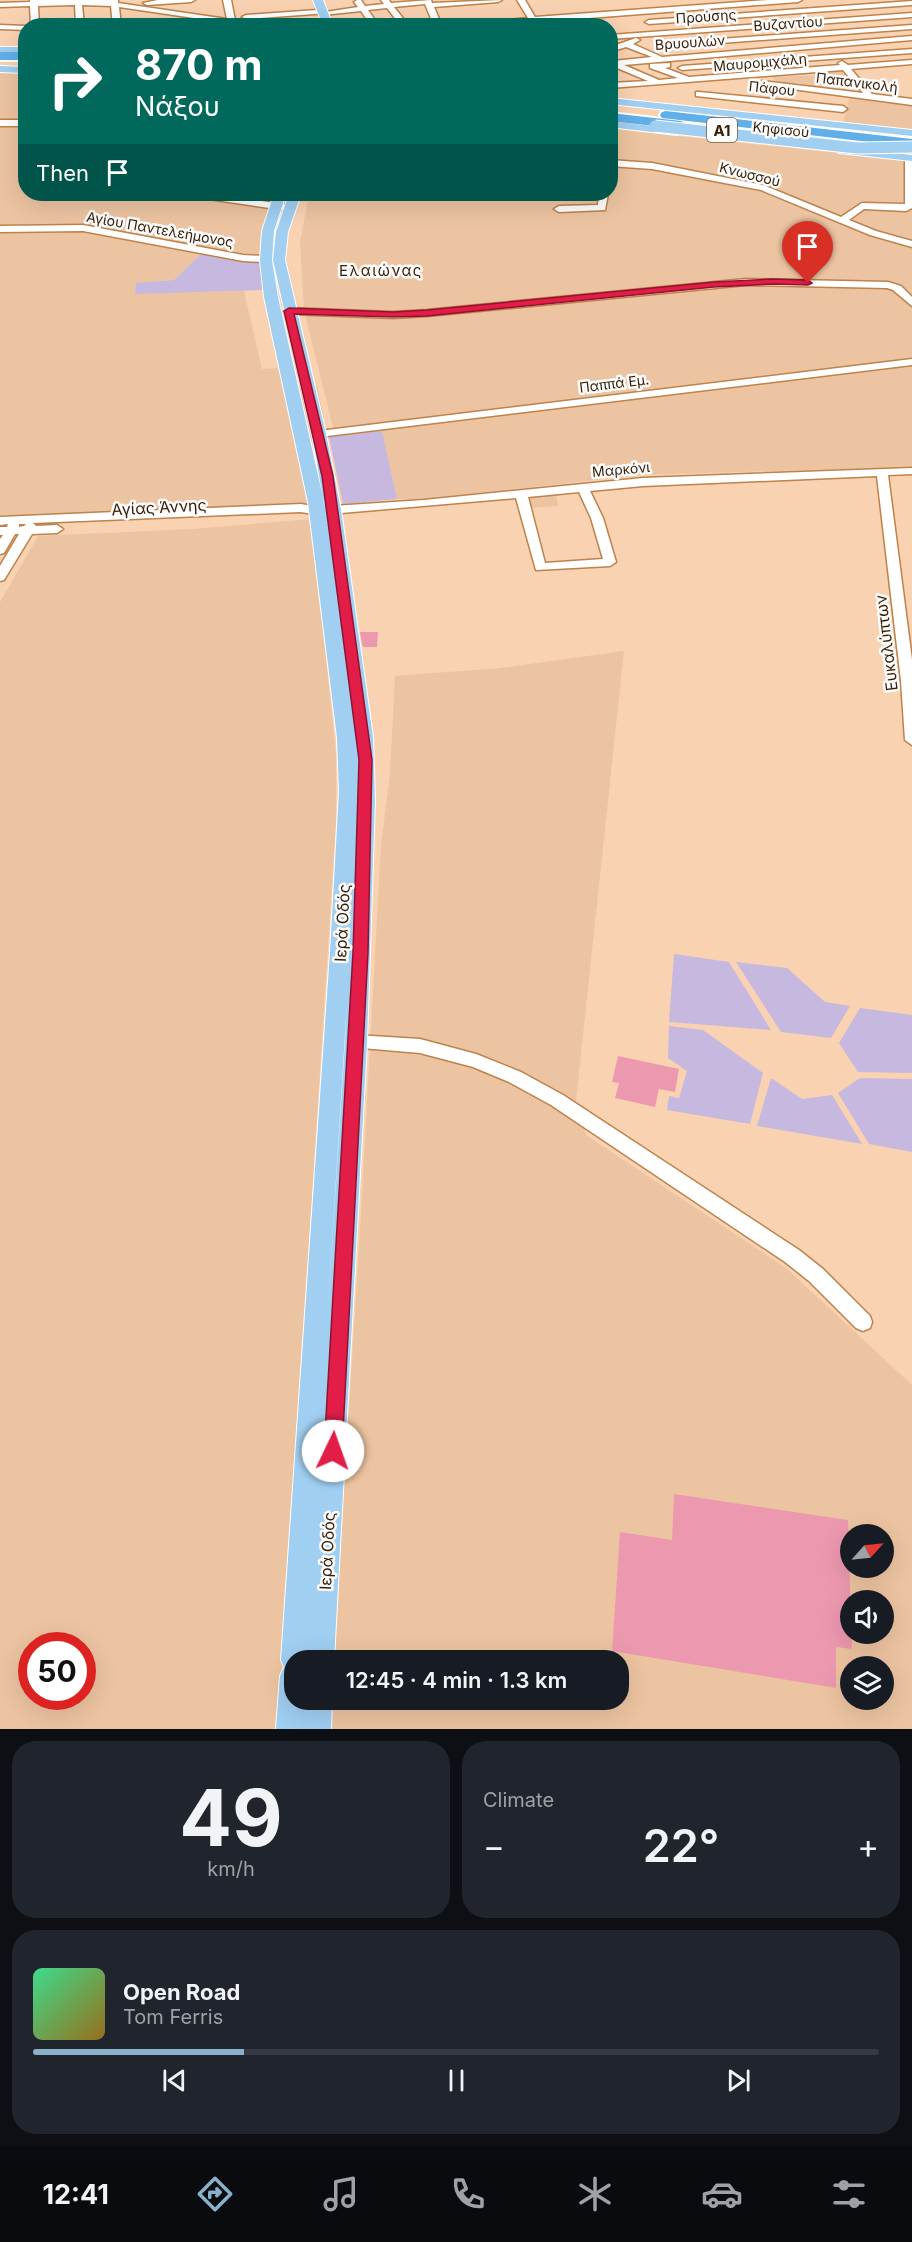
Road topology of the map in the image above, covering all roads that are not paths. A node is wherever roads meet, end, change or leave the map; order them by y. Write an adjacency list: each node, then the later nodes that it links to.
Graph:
1 (191, 0): 18 (street)
2 (226, 0): 28 (street)
3 (309, 0): 22 (main road)
4 (318, 0): 22 (main road)
5 (356, 0): 19 (street)
6 (498, 0): 14 (street)
7 (521, 0): 35 (street)
8 (634, 0): 20 (street)
9 (786, 0): 10 (street); 20 (street); 21 (street)
10 (798, 0)
11 (34, 2): 12 (street); 17 (street); 24 (street)
12 (78, 2): 13 (street); 25 (street)
13 (114, 2): 18 (street); 26 (street)
14 (428, 2): 15 (street); 34 (street)
15 (387, 3): 19 (street); 33 (street)
16 (912, 3): 21 (street)
17 (0, 5)
18 (149, 6): 27 (street)
19 (362, 8): 22 (street); 32 (street)
20 (642, 11): 36 (street); 37 (street)
21 (795, 11): 37 (street); 38 (street)
22 (318, 12): 29 (street); 30 (main road); 31 (main road)
23 (912, 15): 38 (street, Προύσης)
24 (35, 18)
25 (79, 18)
26 (116, 18)
27 (211, 18)
28 (231, 18)
29 (262, 18)
30 (318, 18)
31 (322, 18)
32 (369, 18)
33 (399, 18)
34 (435, 18)
35 (532, 18)
36 (573, 18)
37 (649, 22): 42 (street)
38 (805, 22): 42 (street, Προύσης); 43 (street)
39 (0, 27): 41 (street)
40 (912, 27): 43 (street, Βυζαντίου)
41 (18, 28)
42 (658, 33): 44 (street, Προύσης); 48 (street)
43 (816, 34): 48 (street, Βυζαντίου); 49 (street)
44 (642, 35): 45 (street, Προύσης); 47 (street)
45 (618, 36)
46 (912, 38): 49 (street, Βρυουλών)
47 (626, 44): 50 (street); 58 (street)
48 (666, 45): 63 (street)
49 (826, 45): 57 (street); 63 (street, Βρυουλών)
50 (618, 47)
51 (0, 50): 52 (main road)
52 (18, 50)
53 (912, 51): 57 (street)
54 (618, 53): 59 (street)
55 (0, 56): 56 (highway)
56 (18, 56)
57 (836, 57): 63 (street); 66 (street)
58 (661, 58): 59 (street, Βρυουλών); 63 (street, Βρυουλών)
59 (636, 60): 60 (street, Βρυουλών)
60 (618, 62)
61 (912, 62): 66 (street, Μαυρομιχάλη)
62 (0, 63): 64 (highway)
63 (679, 63): 71 (street); 71 (street)
64 (18, 64)
65 (618, 65): 72 (street)
66 (847, 68): 70 (street, Μαυρομιχάλη); 76 (street)
67 (0, 69): 68 (main road)
68 (18, 70)
69 (618, 78): 73 (street)
70 (759, 80): 71 (street, Μαυρομιχάλη); 76 (street, Παπανικολή); 77 (street)
71 (690, 81): 72 (street, Μαυρομιχάλη); 75 (street)
72 (660, 83): 73 (street, Μαυρομιχάλη)
73 (635, 85): 74 (street, Μαυρομιχάλη); 81 (street)
74 (618, 86)
75 (699, 94): 77 (street, Πάφου); 84 (street)
76 (870, 97): 78 (street, Παπανικολή)
77 (756, 100): 83 (street, Πάφου); 85 (street)
78 (912, 102)
79 (618, 103): 81 (main road, Κηφισού)
80 (618, 104): 84 (highway)
81 (645, 105): 84 (main road, Κηφισού)
82 (618, 109): 84 (highway, Α1)
83 (843, 109)
84 (692, 114): 85 (main road, Κηφισού); 92 (highway, Α1)
85 (751, 116): 91 (main road, Κηφισού)
86 (618, 121): 90 (highway)
87 (618, 121): 92 (highway, Α1)
88 (0, 123): 89 (street)
89 (18, 123)
90 (655, 126): 92 (main road, bridge)
91 (912, 133)
92 (911, 150): 101 (street)
93 (618, 164): 101 (street, Κνωσσού)
94 (242, 201): 98 (street)
95 (277, 201): 98 (main road, Ιερά Οδός)
96 (292, 201): 99 (main road, Ιερά Οδός)
97 (602, 201): 100 (street)
98 (275, 206): 99 (street); 104 (main road, Ιερά Οδός)
99 (290, 208): 104 (main road, Ιερά Οδός)
100 (559, 209)
101 (843, 220): 103 (street, Κνωσσού)
102 (0, 229): 104 (street, Αγίου Παντελεήμονος)
103 (912, 244)
104 (272, 260): 106 (main road, Ιερά Οδός); 113 (main road, Ιερά Οδός)
105 (912, 303): 106 (street)
106 (289, 311): 108 (main road, Ιερά Οδός)
107 (912, 362): 108 (street, Παππά Εμ.)
108 (319, 434): 113 (main road, Ιερά Οδός)
109 (912, 471): 110 (street, Μαρκόνι)
110 (882, 472): 111 (street, Μαρκόνι); 119 (street, Ευκαλύπτων)
111 (584, 488): 112 (street, Μαρκόνι); 112 (street)
112 (521, 494): 113 (street, Μαρκόνι)
113 (325, 511): 115 (street, Αγίας Άννης); 122 (main road, Ιερά Οδός); 124 (main road, Ιερά Οδός)
114 (0, 521): 116 (street, Αγίας Άννης)
115 (31, 525): 116 (street, Αγίας Άννης); 118 (street)
116 (10, 527): 117 (street)
117 (0, 550)
118 (0, 577)
119 (910, 681): 120 (street, Ευκαλύπτων)
120 (912, 735): 121 (street, Ευκαλύπτων)
121 (912, 740)
122 (356, 1042): 123 (street); 125 (main road, Ιερά Οδός)
123 (863, 1322)
124 (296, 1650)
125 (321, 1650)
126 (292, 1710): 128 (main road)
127 (317, 1710): 129 (main road)
128 (291, 1729)
129 (316, 1729)

